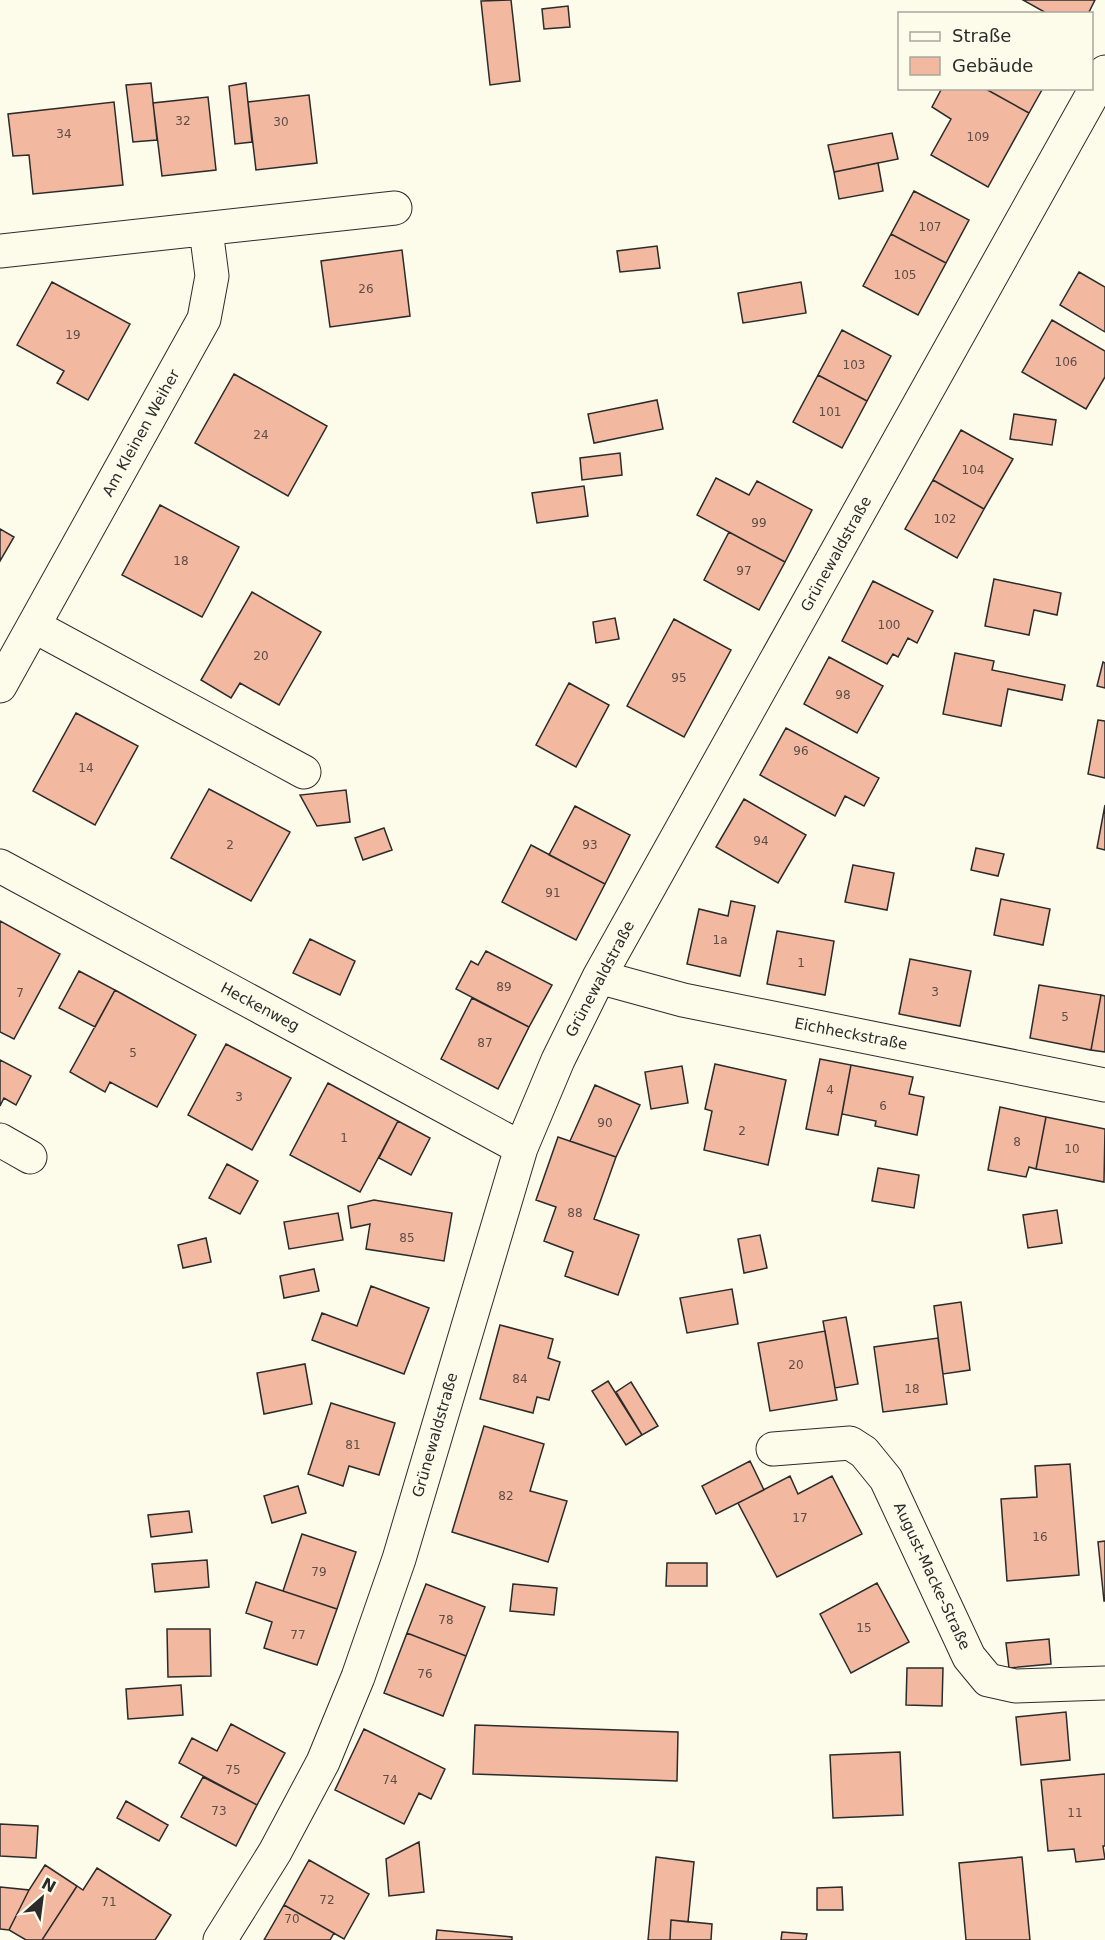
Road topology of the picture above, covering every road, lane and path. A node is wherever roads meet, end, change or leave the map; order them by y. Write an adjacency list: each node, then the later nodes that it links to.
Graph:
1 (1105, 72): 9 (street, Grünewaldstraße)
2 (395, 208): 3 (street)
3 (206, 230): 4 (street); 5 (street, Am Kleinen Weiher)
4 (0, 251)
5 (33, 626): 6 (street, Am Kleinen Weiher); 7 (street)
6 (0, 686)
7 (304, 772)
8 (0, 866): 12 (street, Heckenweg)
9 (599, 977): 10 (street, Eichheckstraße); 12 (street, Grünewaldstraße)
10 (1105, 1085)
11 (0, 1140): 13 (street)
12 (521, 1148): 16 (street, Grünewaldstraße)
13 (30, 1156)
14 (773, 1449): 15 (street, August-Macke-Straße)
15 (1105, 1683)
16 (220, 1940)

